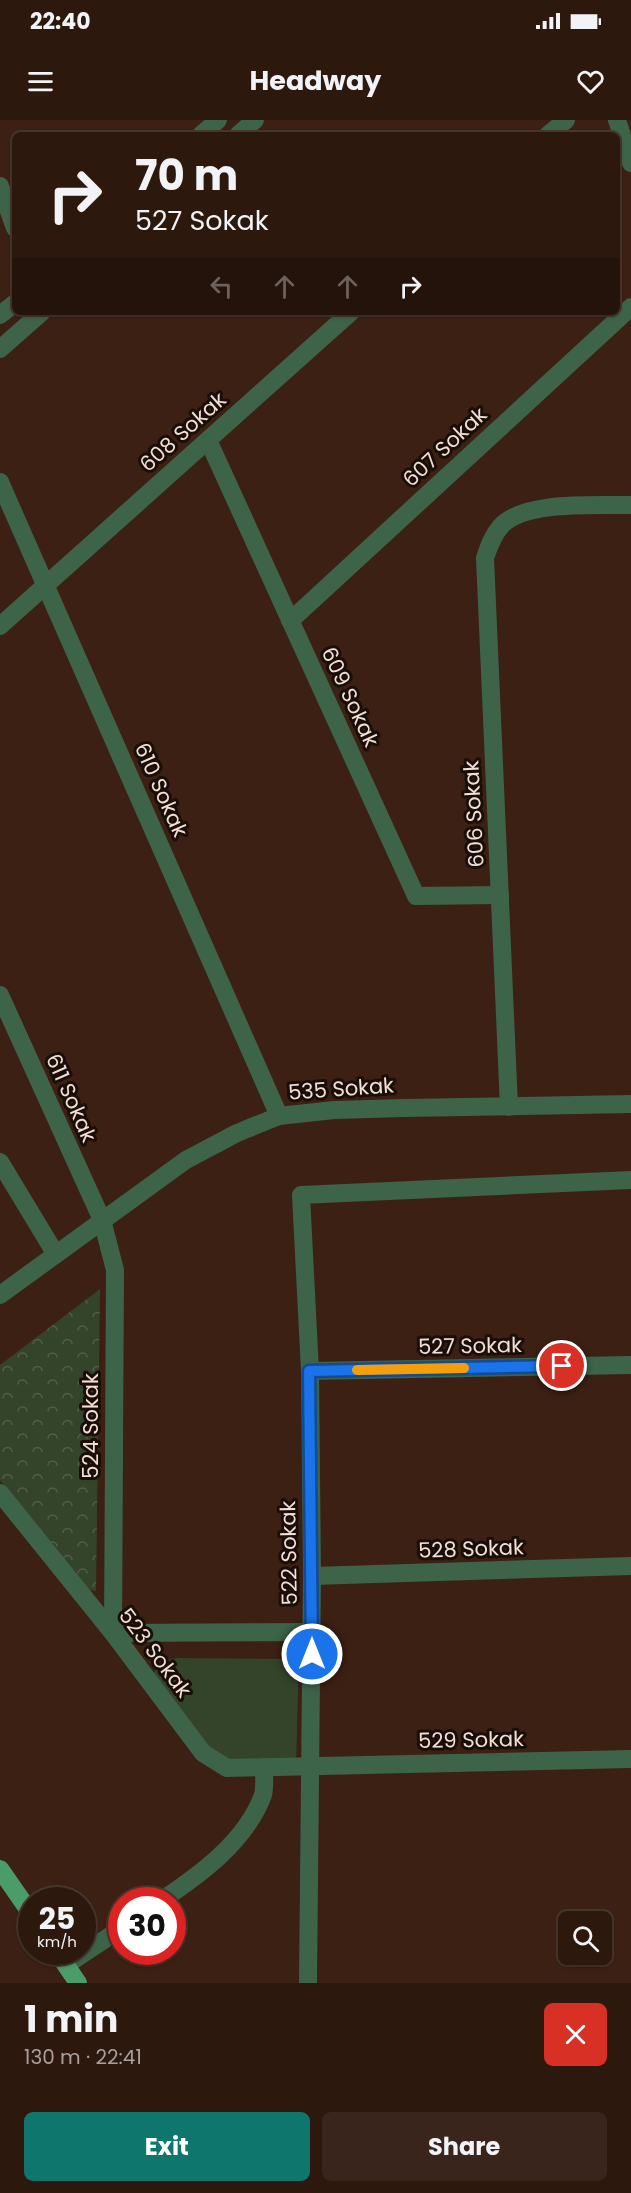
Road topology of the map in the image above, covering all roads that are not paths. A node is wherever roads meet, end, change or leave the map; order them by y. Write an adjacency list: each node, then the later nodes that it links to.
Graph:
1 (218, 120): 5 (street)
2 (255, 120): 6 (street)
3 (566, 120): 7 (street)
4 (617, 120): 8 (street)
5 (204, 132)
6 (241, 132)
7 (552, 132)
8 (631, 163)
9 (0, 186): 10 (street)
10 (12, 220)
11 (12, 305): 13 (street)
12 (631, 307): 21 (street, 607 Sokak)
13 (0, 315)
14 (39, 315): 16 (street)
15 (348, 315): 17 (street, 608 Sokak)
16 (0, 349)
17 (208, 441): 20 (street, 608 Sokak); 21 (street, 609 Sokak)
18 (0, 482): 20 (street, 610 Sokak)
19 (631, 505): 23 (street, 606 Sokak)
20 (47, 585): 22 (street, 608 Sokak); 27 (street, 610 Sokak)
21 (290, 621): 23 (street, 609 Sokak)
22 (0, 626)
23 (500, 895): 26 (street, 606 Sokak)
24 (0, 995): 30 (street, 611 Sokak)
25 (631, 1104): 26 (street, 535 Sokak)
26 (509, 1107): 27 (street, 535 Sokak)
27 (279, 1116): 30 (street, 535 Sokak)
28 (0, 1162): 31 (street)
29 (631, 1180): 34 (street, 522 Sokak)
30 (102, 1220): 31 (street, 535 Sokak); 39 (street, 524 Sokak)
31 (55, 1253): 32 (street, 535 Sokak)
32 (0, 1295)
33 (631, 1365): 34 (street, 527 Sokak)
34 (309, 1371): 37 (street, 522 Sokak)
35 (0, 1493): 39 (street, 523 Sokak)
36 (631, 1566): 37 (street, 528 Sokak)
37 (312, 1576): 38 (street, 522 Sokak)
38 (312, 1632): 39 (street); 41 (street, 522 Sokak)
39 (113, 1634): 42 (street, 523 Sokak)
40 (631, 1759): 41 (street, 529 Sokak)
41 (312, 1766): 42 (street, 523 Sokak); 48 (street, 522 Sokak)
42 (264, 1767): 44 (street)
43 (0, 1869): 45 (main road)
44 (182, 1887)
45 (18, 1895)
46 (66, 1965): 47 (main road)
47 (78, 1983)
48 (308, 1983)

